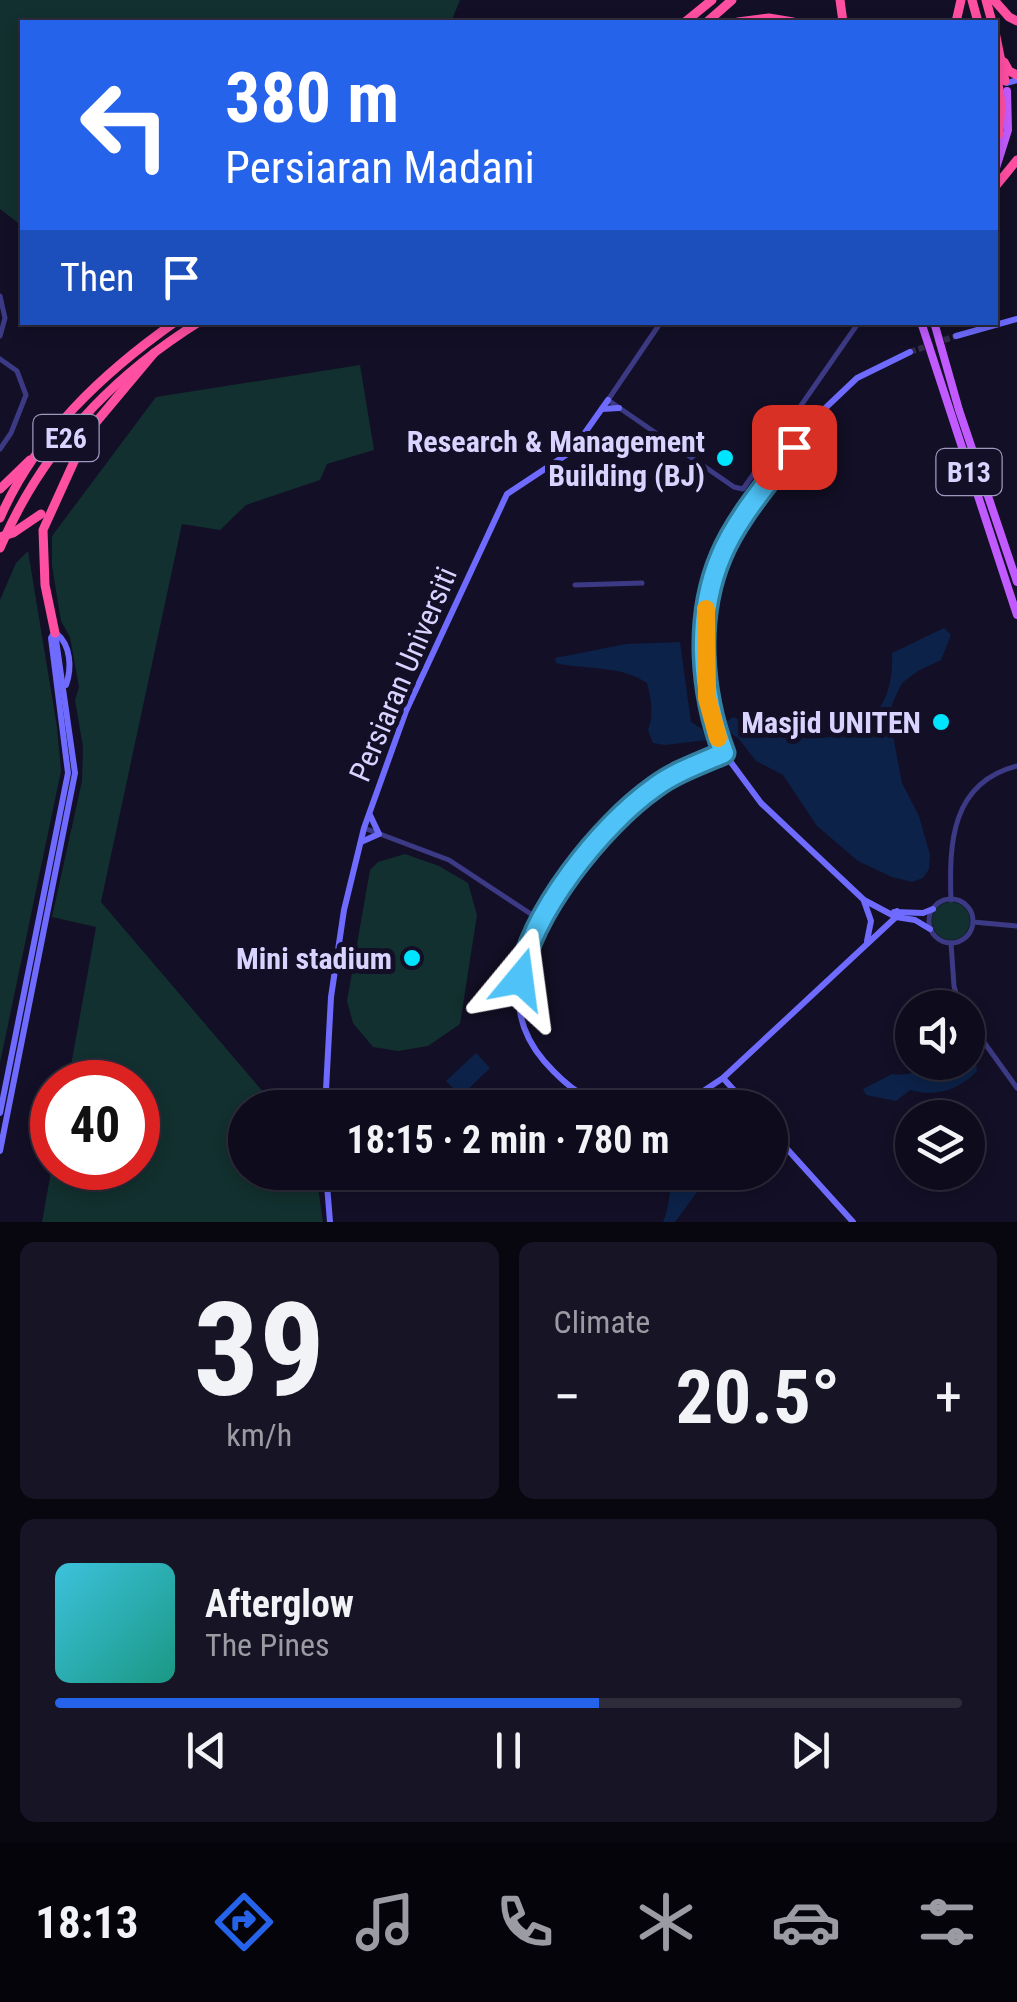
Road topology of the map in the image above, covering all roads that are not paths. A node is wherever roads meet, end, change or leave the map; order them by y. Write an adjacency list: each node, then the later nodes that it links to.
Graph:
1 (732, 0): 5 (highway)
2 (994, 0): 8 (highway)
3 (709, 2): 4 (highway)
4 (687, 20)
5 (709, 20)
6 (753, 20): 7 (highway)
7 (780, 20)
8 (1017, 22)
9 (999, 61): 10 (highway); 11 (highway); 12 (highway, bridge)
10 (1017, 80): 11 (street)
11 (1004, 84): 15 (main road)
12 (999, 134): 13 (main road)
13 (998, 139)
14 (1017, 160): 16 (highway)
15 (998, 162)
16 (998, 183)
17 (0, 296): 25 (street)
18 (171, 325): 34 (highway, E26)
19 (195, 325): 28 (highway, E26)
20 (659, 325): 31 (street, Persiaran Universiti)
21 (857, 325): 32 (street)
22 (921, 325): 44 (main road, B13)
23 (935, 325): 41 (main road, B13)
24 (998, 325): 26 (street)
25 (0, 336)
26 (956, 336)
27 (910, 352): 46 (street)
28 (154, 353): 37 (highway); 40 (highway, E26)
29 (0, 360): 35 (street)
30 (600, 395): 33 (street)
31 (608, 400): 32 (street); 33 (street, Persiaran Universiti)
32 (619, 408): 33 (street)
33 (602, 409): 48 (street, Persiaran Universiti)
34 (47, 444): 36 (highway); 38 (highway, E26)
35 (0, 449)
36 (0, 489)
37 (52, 504): 39 (highway, bridge); 45 (highway)
38 (0, 518)
39 (0, 537)
40 (0, 548)
41 (1017, 582)
42 (642, 583): 43 (street)
43 (575, 585)
44 (1017, 615)
45 (55, 632): 72 (street); 74 (street)
46 (724, 753): 52 (street); 56 (street)
47 (1017, 766): 53 (street)
48 (369, 814): 49 (street, Persiaran Universiti); 50 (street)
49 (364, 828): 50 (street); 51 (street, Persiaran Universiti)
50 (379, 834): 51 (street); 56 (street)
51 (361, 842): 69 (street, Persiaran Universiti)
52 (864, 900): 55 (street); 60 (street)
53 (951, 900): 54 (street); 57 (street)
54 (933, 909): 55 (street); 59 (street)
55 (895, 914): 59 (street); 60 (street)
56 (540, 920): 70 (street)
57 (973, 922): 58 (street); 61 (street)
58 (1017, 926)
59 (930, 929): 61 (street)
60 (867, 942): 64 (street)
61 (951, 943): 62 (street)
62 (955, 990)
63 (985, 1044): 67 (street)
64 (737, 1063): 65 (street); 68 (street)
65 (722, 1078): 66 (street); 68 (street)
66 (710, 1086): 68 (street); 71 (street)
67 (1017, 1088)
68 (733, 1089)
69 (326, 1090)
70 (574, 1090)
71 (704, 1090)
72 (0, 1113)
73 (788, 1150): 77 (street)
74 (0, 1151)
75 (327, 1190): 76 (street)
76 (330, 1222)
77 (853, 1222)

